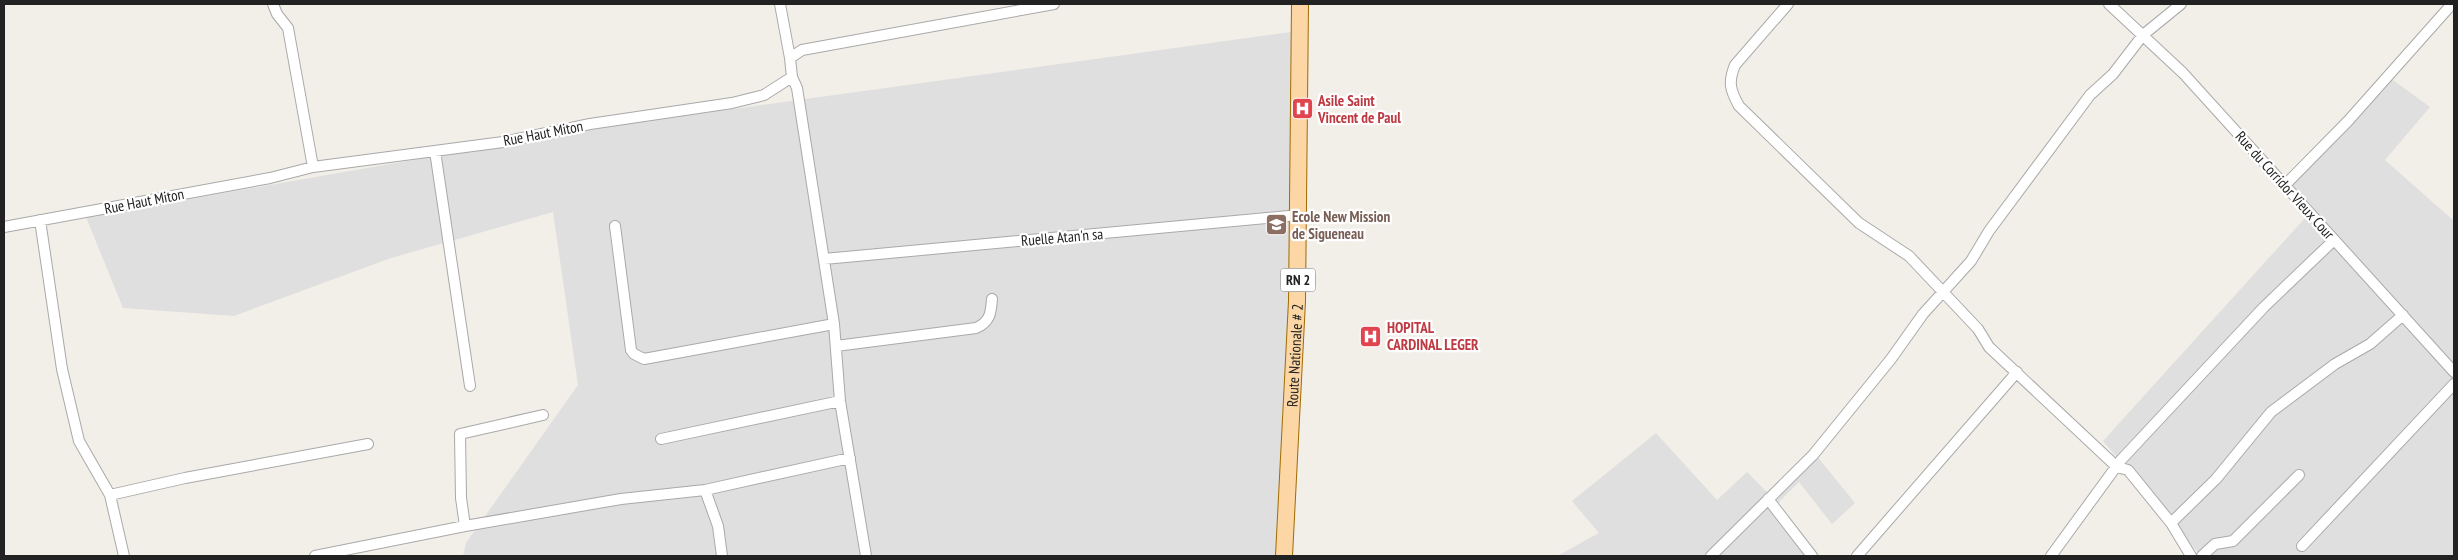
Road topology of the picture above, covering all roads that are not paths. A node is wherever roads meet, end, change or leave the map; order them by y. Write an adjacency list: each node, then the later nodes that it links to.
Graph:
1 (273, 4): 13 (street)
2 (780, 4): 10 (street)
3 (1054, 4): 10 (street)
4 (1300, 4): 15 (main road, Route Nationale # 2 / RN 2)
5 (1788, 4): 21 (street)
6 (2109, 4): 9 (street, Rue du Corridor Vieux Cour)
7 (2181, 4): 9 (street)
8 (2452, 4): 14 (street)
9 (2142, 35): 14 (street, Rue du Corridor Vieux Cour); 21 (street)
10 (790, 58): 11 (street)
11 (792, 77): 12 (street, Rue Haut Miton); 20 (street)
12 (435, 151): 13 (street, Rue Haut Miton); 29 (street)
13 (314, 168): 16 (street, Rue Haut Miton)
14 (2285, 185): 19 (street, Rue du Corridor Vieux Cour)
15 (1299, 215): 20 (street, Ruelle Atan'n sa); 47 (main road, Route Nationale # 2 / RN 2)
16 (40, 220): 18 (street, Rue Haut Miton); 38 (street)
17 (615, 226): 24 (street)
18 (4, 227)
19 (2334, 240): 23 (street, Rue du Corridor Vieux Cour); 35 (street)
20 (824, 259): 24 (street)
21 (1943, 292): 26 (street); 39 (street)
22 (992, 299): 25 (street)
23 (2403, 316): 27 (street, Rue du Corridor Vieux Cour); 40 (street)
24 (834, 324): 25 (street)
25 (836, 346): 30 (street)
26 (2017, 372): 35 (street); 50 (street)
27 (2454, 372)
28 (2454, 384): 42 (street)
29 (470, 386)
30 (840, 401): 32 (street); 34 (street)
31 (543, 415): 41 (street)
32 (661, 439)
33 (368, 444): 38 (street)
34 (850, 458): 37 (street); 46 (street)
35 (2116, 467): 40 (street); 51 (street)
36 (2299, 475): 53 (street)
37 (705, 490): 41 (street); 45 (street)
38 (110, 495): 43 (street)
39 (1768, 499): 48 (street); 49 (street)
40 (2171, 523): 52 (street)
41 (465, 526): 44 (street)
42 (2302, 546)
43 (124, 556)
44 (315, 556)
45 (722, 556)
46 (866, 556)
47 (1284, 556)
48 (1711, 556)
49 (1812, 556)
50 (1857, 556)
51 (2051, 556)
52 (2191, 556)
53 (2202, 556)

